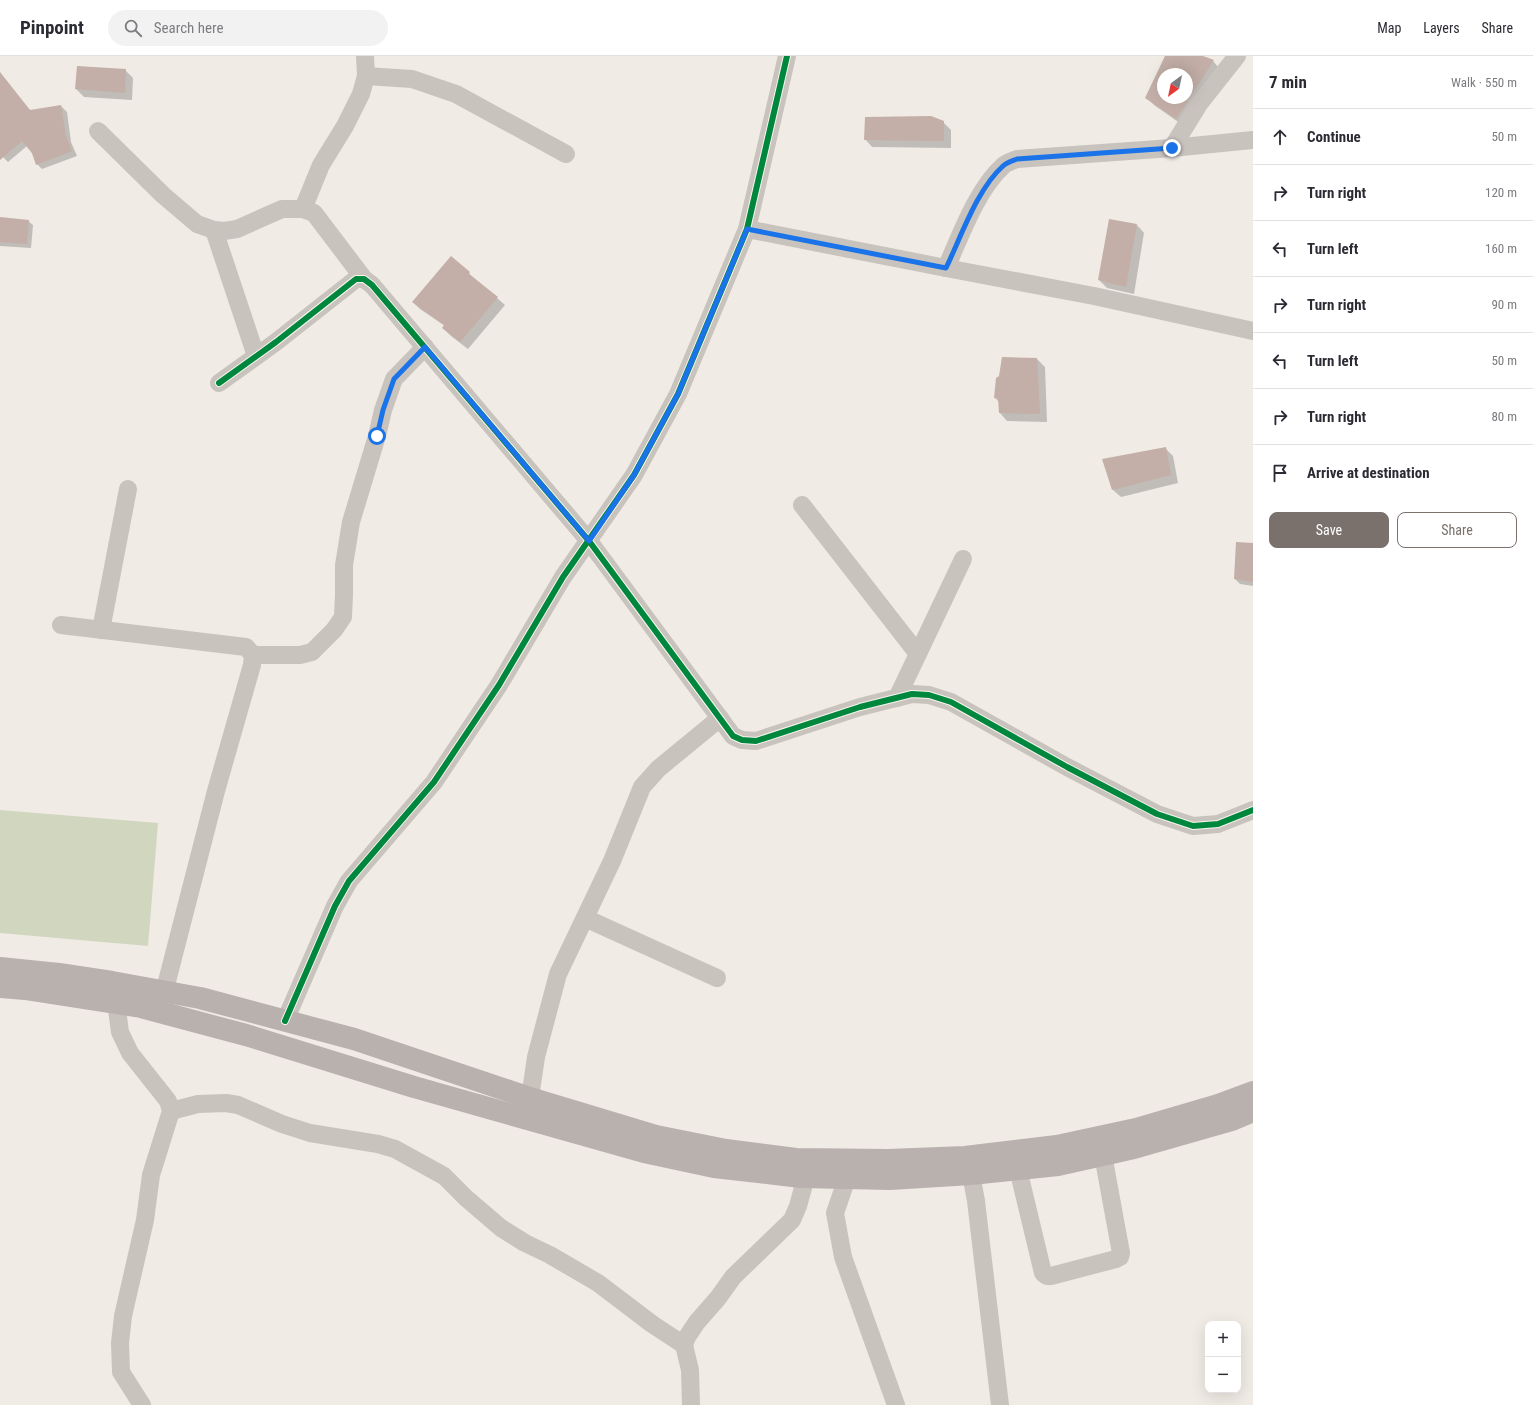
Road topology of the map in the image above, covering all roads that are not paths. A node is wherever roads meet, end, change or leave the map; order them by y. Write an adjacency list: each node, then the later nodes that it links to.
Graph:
1 (365, 56): 4 (street)
2 (787, 56): 10 (street)
3 (1237, 56): 7 (street)
4 (366, 76): 8 (street); 9 (street)
5 (98, 130): 11 (street)
6 (1253, 140): 7 (street)
7 (1172, 148): 12 (street)
8 (566, 154)
9 (303, 209): 11 (street); 13 (street)
10 (747, 229): 12 (street); 20 (street)
11 (214, 230): 16 (street)
12 (946, 268): 14 (street)
13 (364, 280): 15 (street); 16 (street)
14 (1253, 331)
15 (425, 347): 20 (street); 25 (street)
16 (256, 356): 17 (street)
17 (219, 383)
18 (128, 489): 23 (street)
19 (802, 505): 24 (street)
20 (589, 541): 27 (street); 35 (street)
21 (963, 559): 24 (street)
22 (61, 625): 23 (street)
23 (101, 630): 25 (street)
24 (918, 654): 26 (street)
25 (252, 655): 33 (street)
26 (897, 698): 27 (street); 28 (street)
27 (720, 718): 29 (street)
28 (1253, 810)
29 (585, 918): 31 (street); 37 (street)
30 (0, 968): 33 (main road)
31 (716, 978)
32 (0, 987): 34 (main road)
33 (164, 992): 35 (main road)
34 (116, 1002): 38 (street); 43 (main road)
35 (286, 1021): 37 (main road)
36 (1253, 1092): 37 (main road)
37 (530, 1098)
38 (171, 1111): 45 (street); 46 (street)
39 (1253, 1111): 40 (main road)
40 (1103, 1155): 41 (main road); 41 (street)
41 (1018, 1169): 42 (main road)
42 (971, 1174): 44 (main road); 49 (street)
43 (806, 1177): 44 (main road); 45 (street)
44 (846, 1178): 48 (street)
45 (684, 1345): 47 (street)
46 (142, 1405)
47 (691, 1405)
48 (896, 1405)
49 (1000, 1405)

